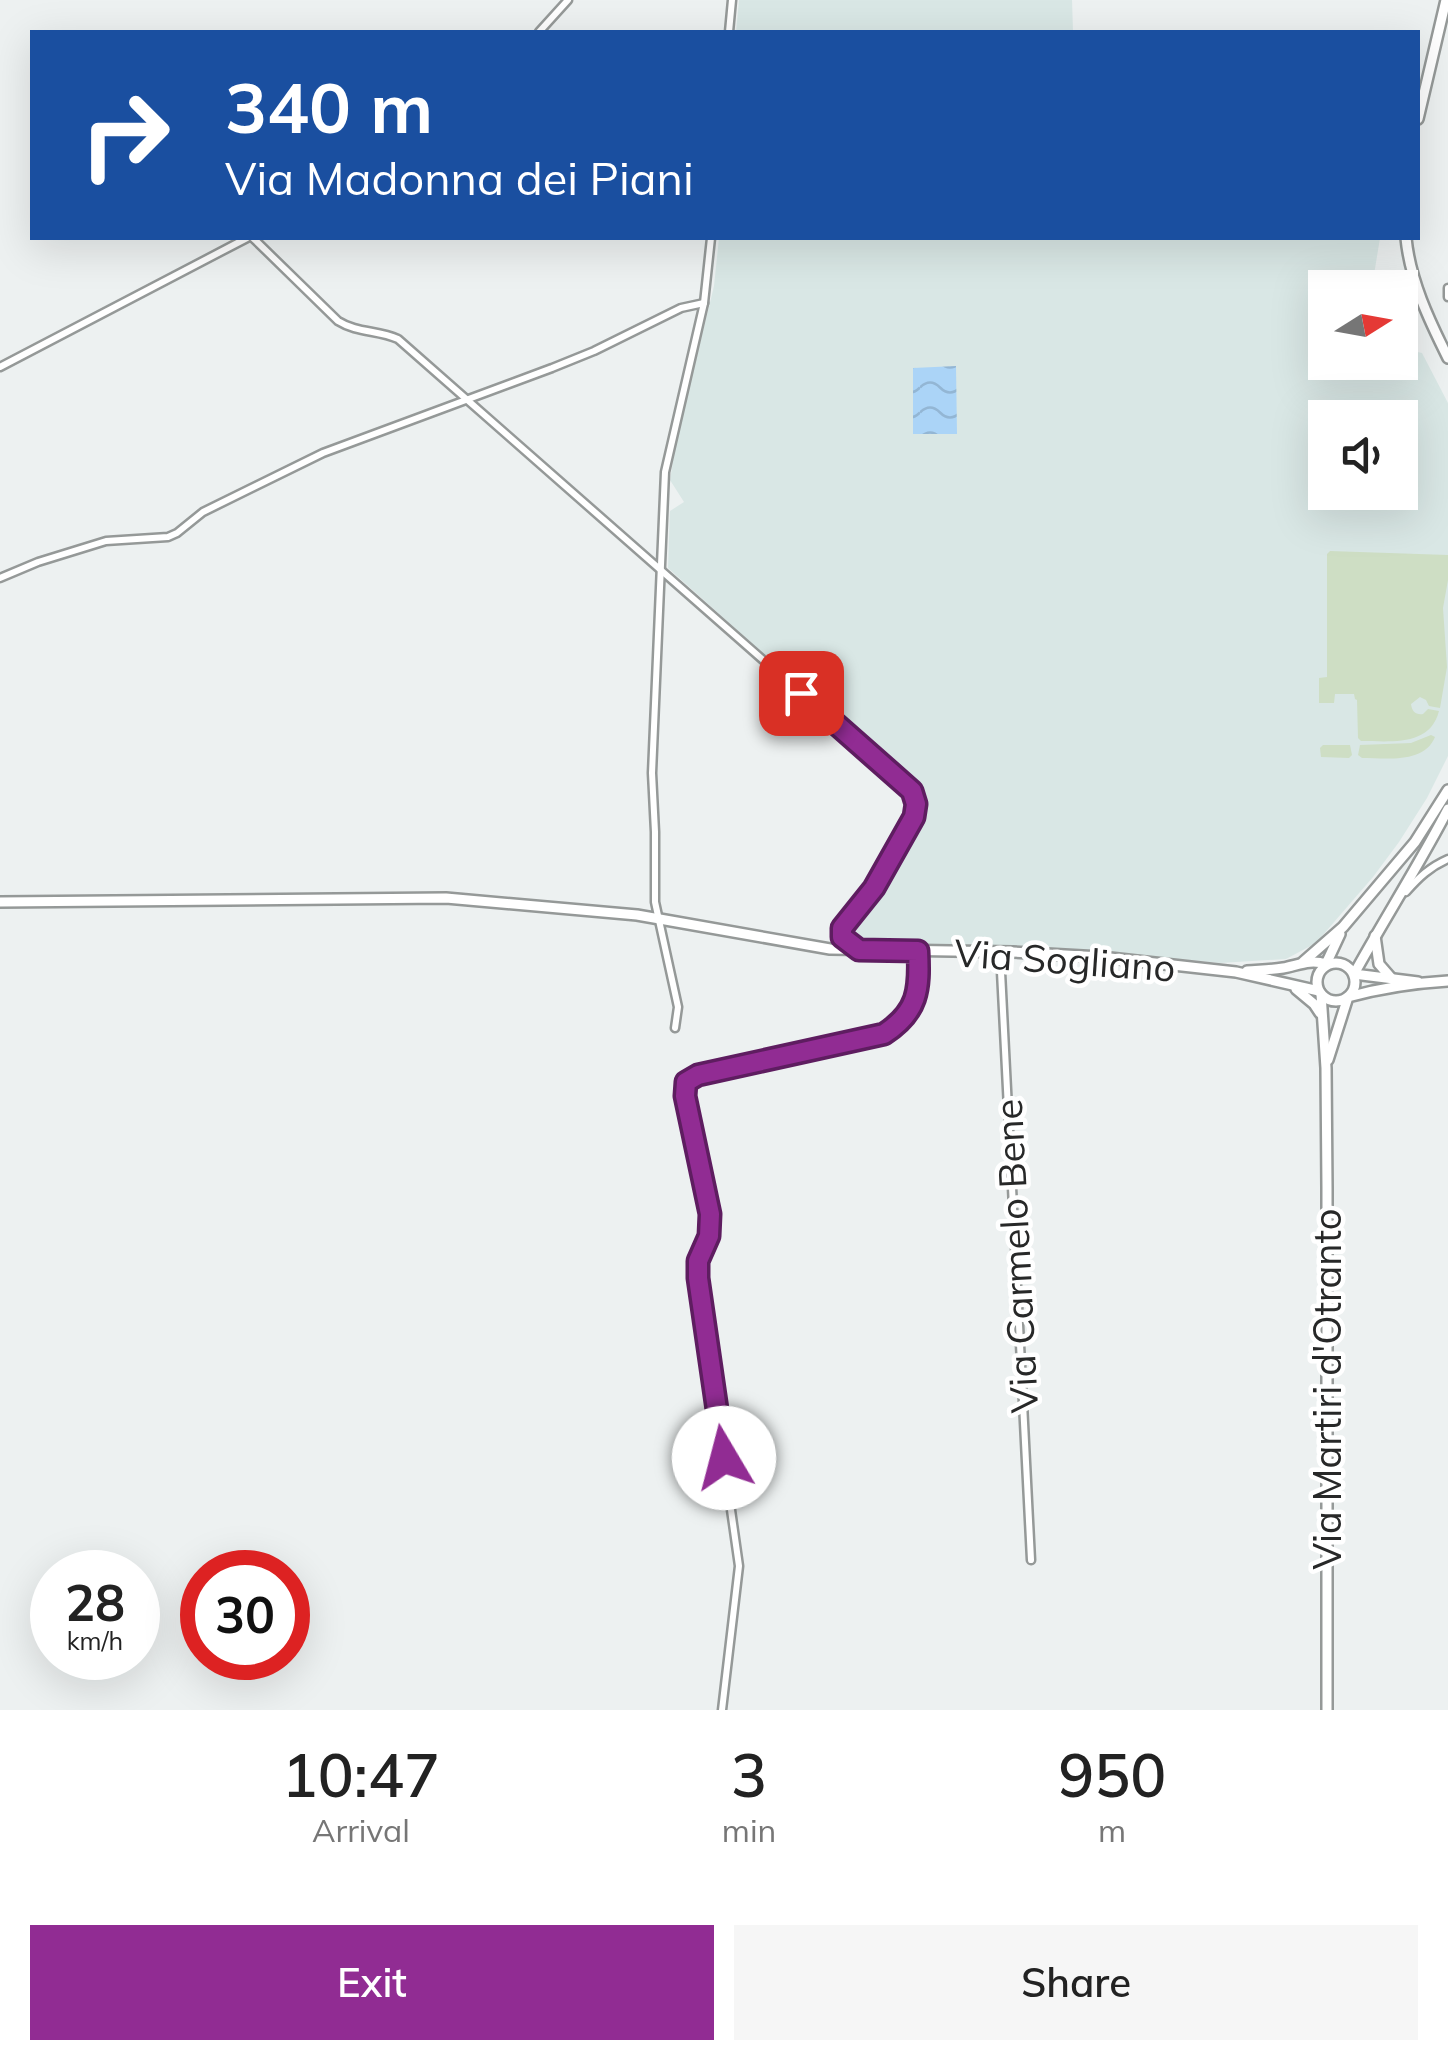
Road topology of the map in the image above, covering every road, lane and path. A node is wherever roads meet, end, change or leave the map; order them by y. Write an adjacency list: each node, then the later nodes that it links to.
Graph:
1 (568, 0): 5 (street)
2 (732, 0): 6 (street)
3 (1446, 0): 4 (street)
4 (1445, 20): 7 (street)
5 (541, 30)
6 (729, 30)
7 (1420, 112)
8 (246, 240): 16 (street)
9 (252, 240): 17 (street)
10 (711, 240): 14 (street)
11 (1406, 240): 15 (street)
12 (1448, 288): 13 (street)
13 (1448, 296)
14 (704, 302): 17 (street); 18 (street)
15 (1448, 358)
16 (0, 367)
17 (466, 401): 18 (street); 19 (street)
18 (662, 570): 25 (street); 28 (street)
19 (0, 578)
20 (1448, 790): 26 (street)
21 (1448, 808): 24 (street)
22 (1448, 859): 24 (street)
23 (0, 902): 25 (street, Via Sogliano)
24 (1386, 916): 27 (street)
25 (657, 919): 28 (street, Via Sogliano); 42 (street)
26 (1343, 926): 31 (street); 32 (street)
27 (1375, 935): 34 (street); 35 (street)
28 (859, 950): 29 (street, Via Sogliano)
29 (918, 951): 30 (street, Via Sogliano); 45 (street)
30 (1000, 952): 33 (street, Via Sogliano); 44 (street, Via Carmelo Bene)
31 (1304, 962): 32 (street, Via Sogliano); 33 (street, Via Sogliano)
32 (1326, 964): 34 (street, Via Sogliano); 39 (street)
33 (1236, 972): 38 (street, Via Sogliano)
34 (1354, 974): 35 (street, Via Sogliano); 40 (street)
35 (1392, 979): 37 (street, Via Sogliano)
36 (1448, 981): 37 (street, Via Sogliano)
37 (1418, 982): 40 (street, Via Sogliano)
38 (1290, 984): 39 (street, Via Sogliano); 41 (street)
39 (1320, 992): 40 (street, Via Sogliano); 41 (street, Via Martiri d'Otranto)
40 (1348, 997): 43 (street, Via Martiri d'Otranto)
41 (1322, 1016): 43 (street, Via Martiri d'Otranto)
42 (675, 1028)
43 (1326, 1068): 46 (street, Via Martiri d'Otranto)
44 (1030, 1560)
45 (722, 1710)
46 (1328, 1710)

